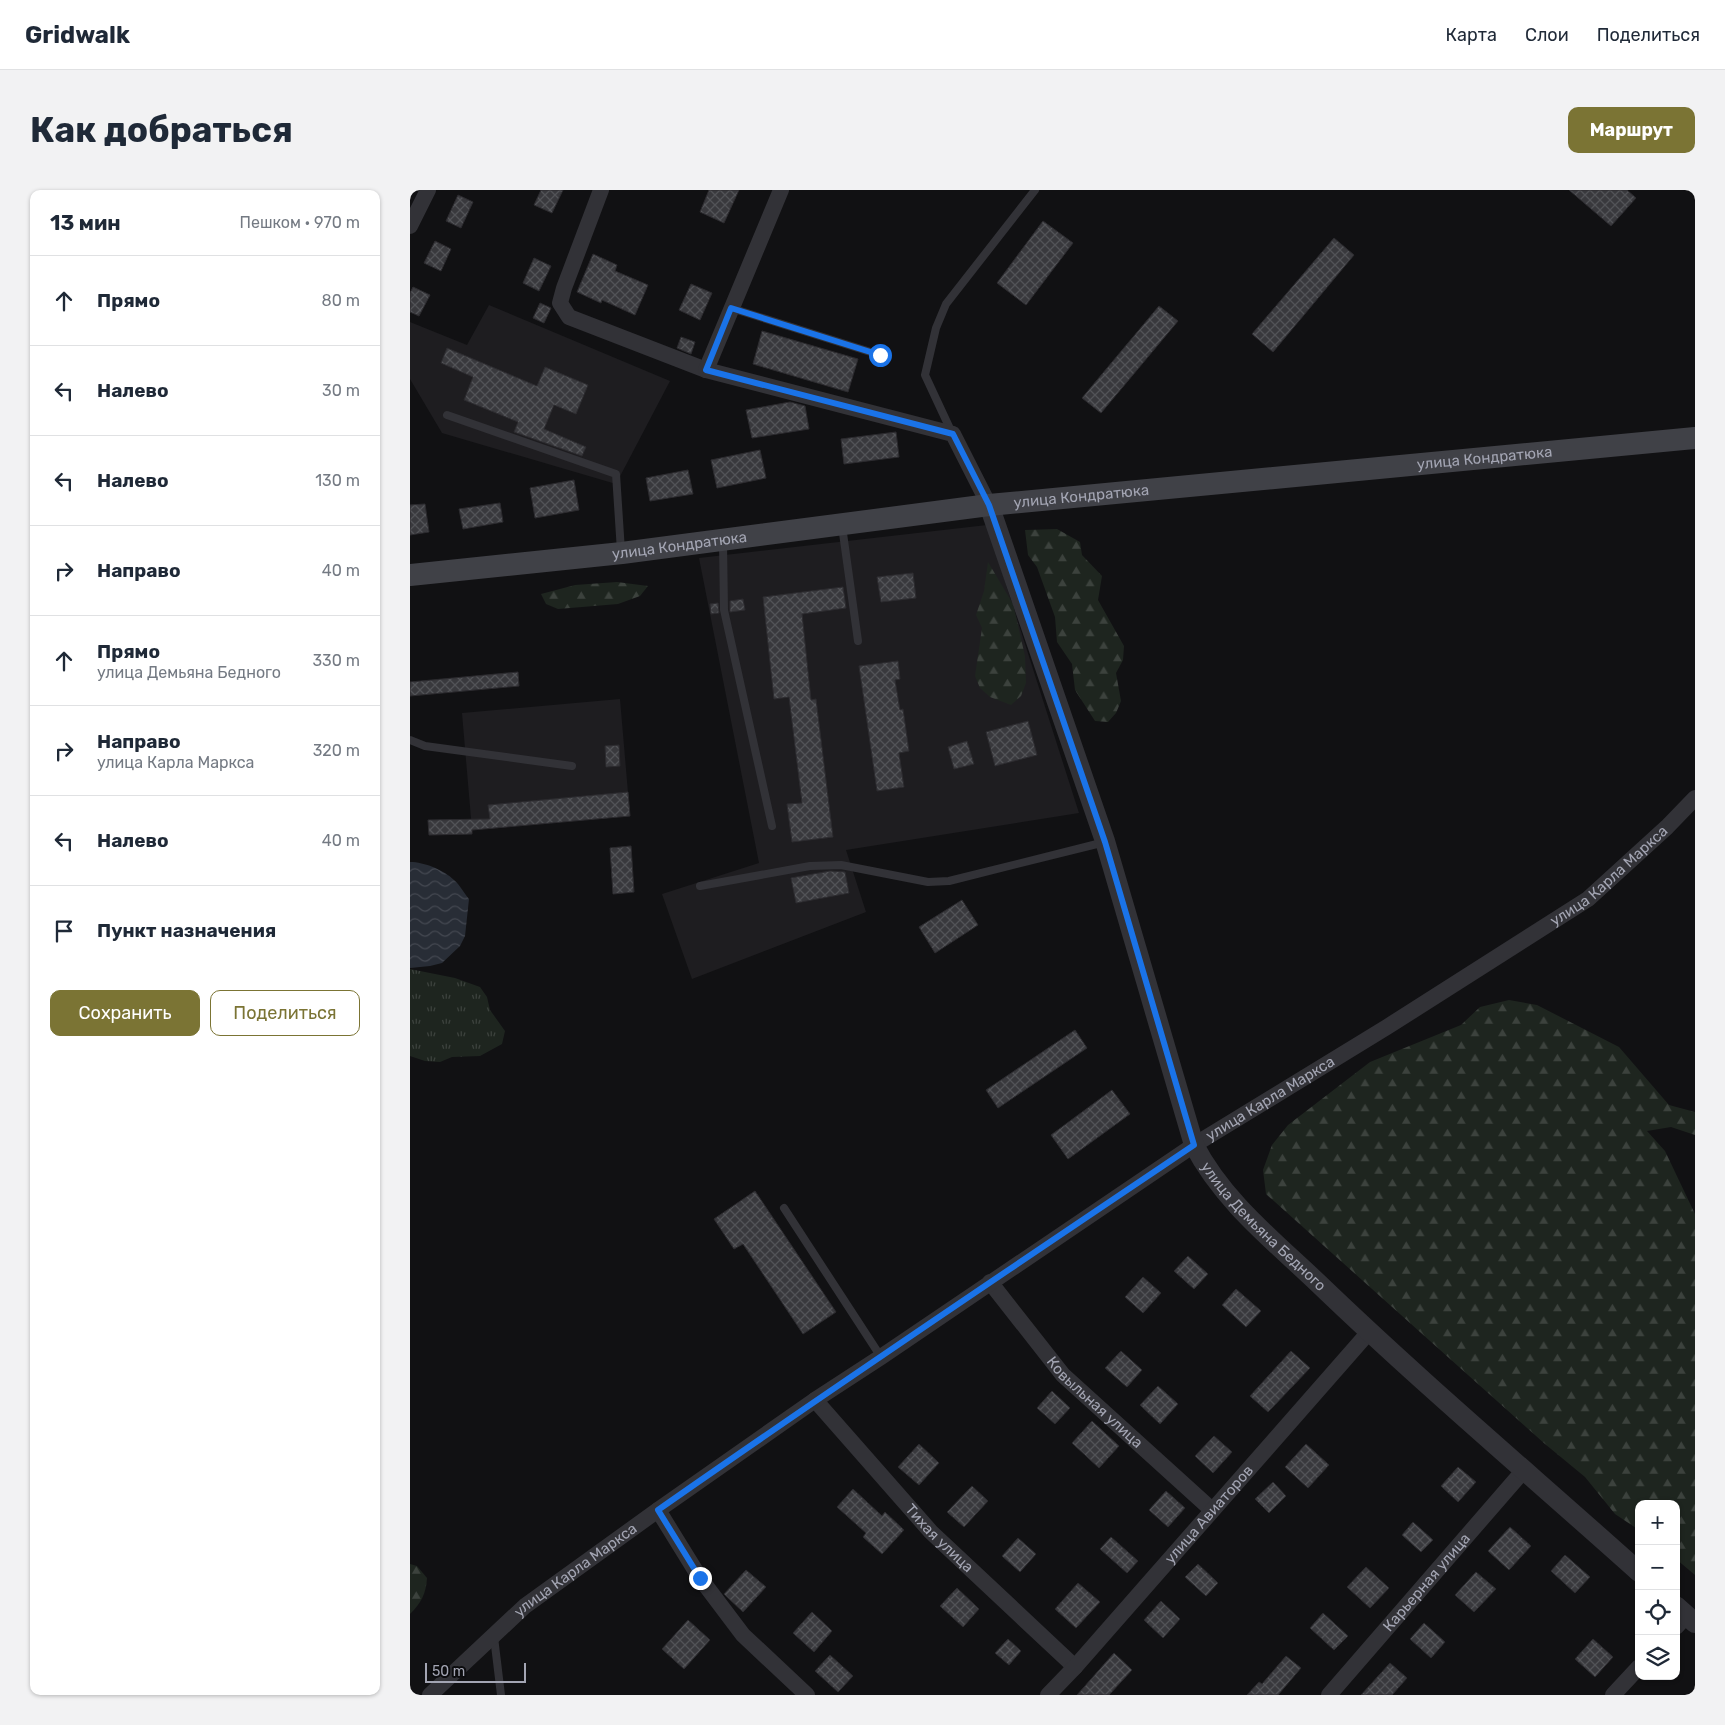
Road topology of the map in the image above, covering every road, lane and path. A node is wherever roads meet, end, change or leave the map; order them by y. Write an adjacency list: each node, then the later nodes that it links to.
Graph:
1 (428, 190): 5 (street)
2 (601, 190): 8 (street)
3 (781, 190): 6 (street)
4 (1035, 190): 10 (lane)
5 (410, 226)
6 (731, 308): 7 (lane); 8 (street)
7 (880, 355)
8 (706, 370): 10 (street)
9 (447, 415): 15 (lane)
10 (953, 434): 12 (street)
11 (1695, 438): 12 (main road, улица Кондратюка)
12 (989, 505): 13 (main road, улица Кондратюка); 22 (street, улица Демьяна Бедного)
13 (842, 524): 14 (main road, улица Кондратюка); 17 (lane)
14 (723, 540): 15 (main road, улица Кондратюка); 21 (lane)
15 (622, 553): 16 (main road, улица Кондратюка)
16 (410, 575)
17 (858, 640)
18 (410, 740): 19 (lane)
19 (572, 766)
20 (1695, 798): 24 (street, улица Карла Маркса)
21 (772, 826)
22 (1105, 842): 23 (lane); 24 (street, улица Демьяна Бедного)
23 (700, 886)
24 (1194, 1145): 26 (street, улица Карла Маркса); 27 (street, улица Демьяна Бедного)
25 (784, 1208): 28 (lane)
26 (990, 1282): 28 (street, улица Карла Маркса); 32 (street, Ковыльная улица)
27 (1369, 1332): 30 (street, улица Демьяна Бедного); 32 (street, улица Авиаторов)
28 (881, 1357): 29 (street, улица Карла Маркса)
29 (815, 1400): 31 (street, улица Карла Маркса); 35 (street, Тихая улица)
30 (1524, 1470): 33 (street, улица Демьяна Бедного); 41 (street, Карьерная улица)
31 (658, 1510): 34 (street, улица Карла Маркса); 39 (street)
32 (1212, 1510): 35 (street, улица Авиаторов)
33 (1635, 1568)
34 (493, 1636): 37 (street, улица Карла Маркса); 38 (lane)
35 (1075, 1667): 40 (street, улица Авиаторов)
36 (1635, 1671): 42 (street)
37 (430, 1695)
38 (501, 1695)
39 (807, 1695)
40 (1048, 1695)
41 (1328, 1695)
42 (1613, 1695)

